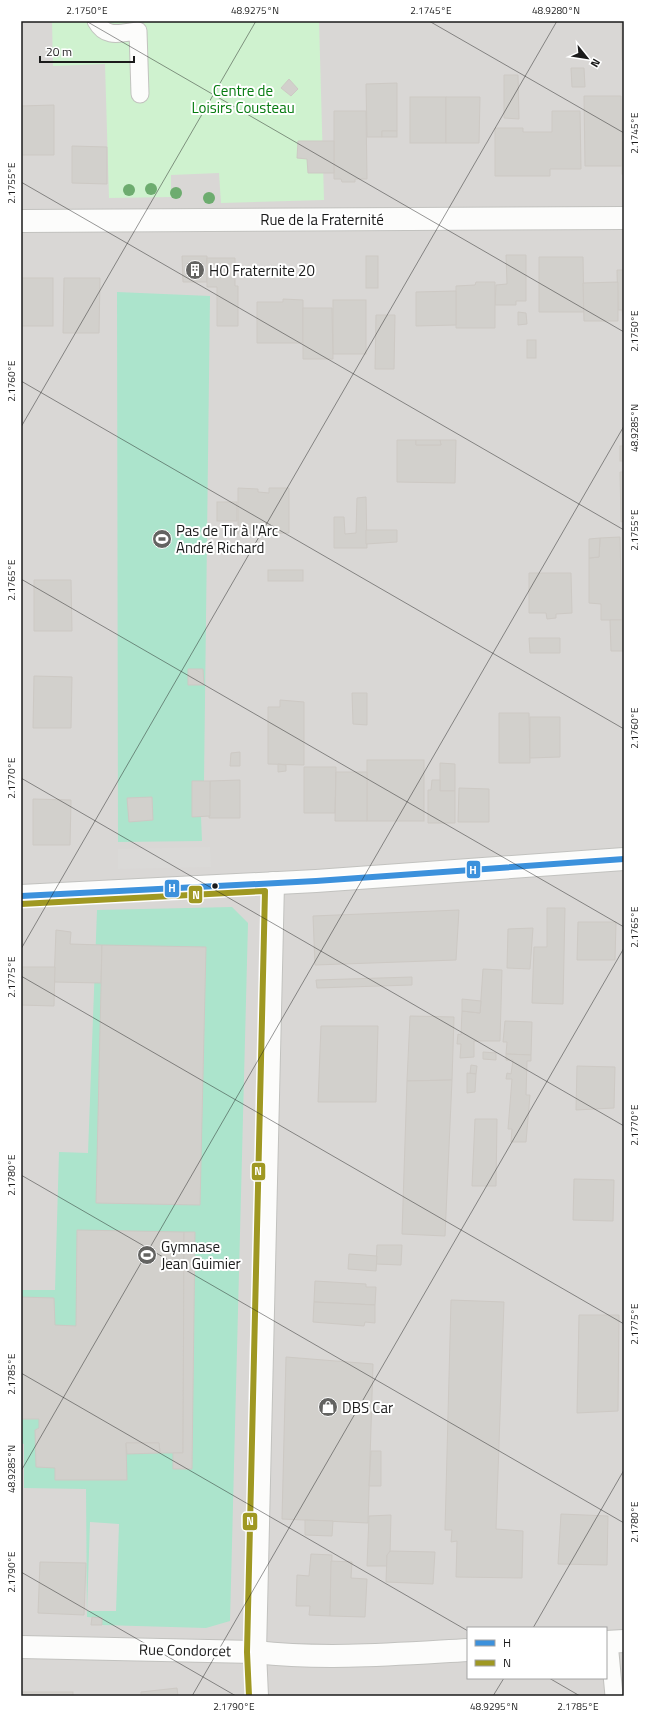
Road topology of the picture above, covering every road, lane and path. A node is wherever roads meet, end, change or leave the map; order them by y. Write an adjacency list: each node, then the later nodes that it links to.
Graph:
1 (96, 21): 2 (lane)
2 (140, 94)
3 (624, 218): 4 (street, Rue de la Fraternité)
4 (21, 221)
5 (624, 859): 6 (street)
6 (273, 883): 7 (street); 11 (street)
7 (21, 896)
8 (613, 1642): 13 (lane)
9 (21, 1647): 11 (street, Rue Condorcet)
10 (467, 1650): 11 (street, Rue Condorcet)
11 (254, 1652): 12 (street)
12 (257, 1696)
13 (614, 1696)

